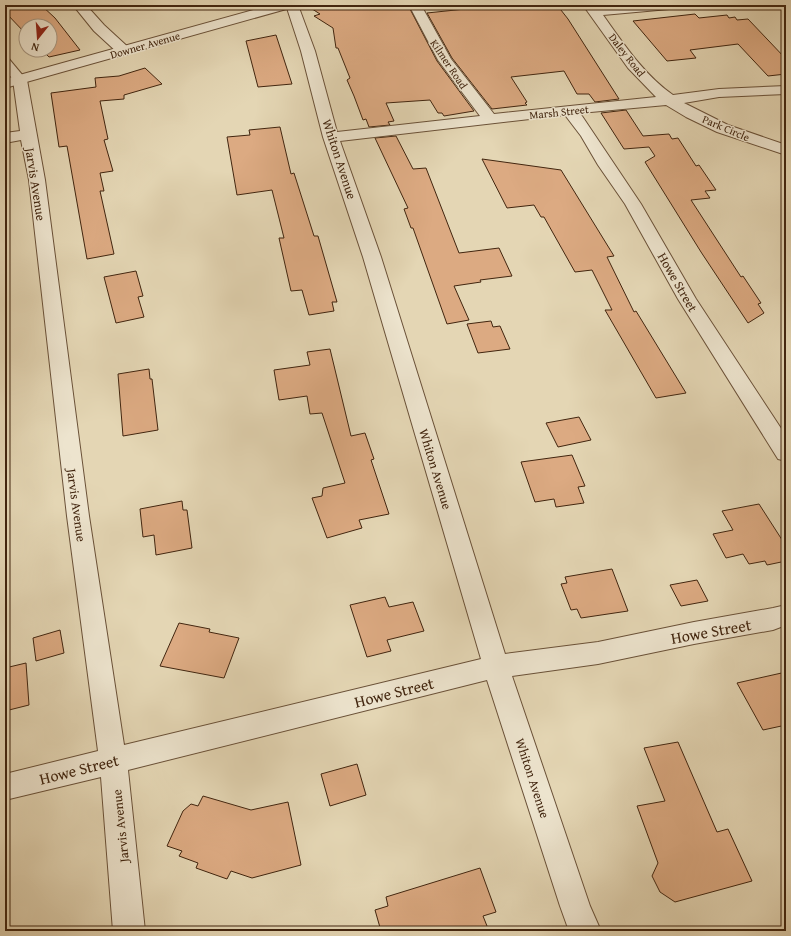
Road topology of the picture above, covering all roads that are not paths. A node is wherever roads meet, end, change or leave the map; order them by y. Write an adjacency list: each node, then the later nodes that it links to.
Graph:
1 (79, 5): 7 (street)
2 (285, 5): 7 (street, Downer Avenue)
3 (292, 5): 15 (street, Whiton Avenue)
4 (415, 5): 13 (street, Kilmer Road)
5 (670, 5): 6 (street)
6 (592, 8): 11 (street, Daley Road)
7 (124, 51): 9 (street, Downer Avenue)
8 (5, 62): 9 (street)
9 (13, 82): 14 (street, Jarvis Avenue)
10 (786, 90): 11 (street, Marsh Street)
11 (669, 100): 12 (street, Marsh Street); 17 (street, Park Circle)
12 (570, 111): 13 (street, Marsh Street); 18 (street, Howe Street)
13 (490, 119): 15 (street, Marsh Street)
14 (28, 134): 16 (street); 21 (street, Jarvis Avenue)
15 (331, 137): 20 (street, Whiton Avenue)
16 (5, 138)
17 (786, 150)
18 (786, 453)
19 (786, 615): 20 (street, Howe Street)
20 (496, 667): 21 (street, Howe Street); 24 (street, Whiton Avenue)
21 (113, 761): 22 (street, Howe Street); 23 (street, Jarvis Avenue)
22 (5, 787)
23 (129, 931)
24 (585, 931)

